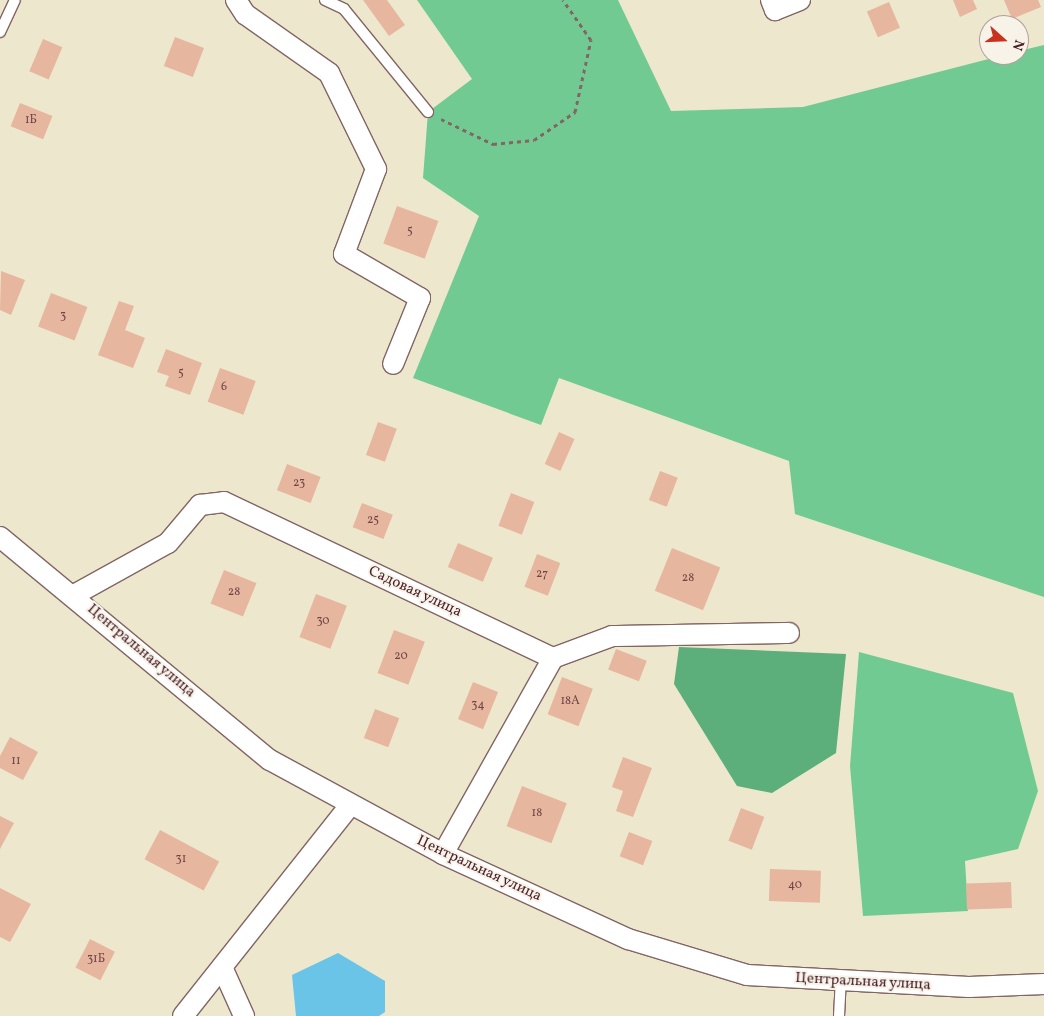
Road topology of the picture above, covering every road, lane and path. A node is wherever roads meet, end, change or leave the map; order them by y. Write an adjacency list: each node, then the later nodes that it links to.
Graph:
1 (15, 0): 7 (lane)
2 (236, 0): 9 (street)
3 (325, 0): 8 (lane)
4 (563, 0): 8 (path)
5 (771, 0): 6 (street)
6 (800, 0)
7 (0, 32)
8 (428, 112)
9 (393, 364)
10 (0, 537): 11 (street, Центральная улица)
11 (74, 594): 13 (street, Садовая улица); 14 (street, Центральная улица)
12 (789, 633): 13 (street)
13 (553, 658): 15 (street)
14 (350, 804): 15 (street, Центральная улица); 16 (street)
15 (443, 854): 17 (street, Центральная улица)
16 (222, 967): 19 (street); 20 (street)
17 (841, 981): 18 (street, Центральная улица); 21 (lane)
18 (1044, 984)
19 (183, 1016)
20 (244, 1016)
21 (839, 1016)

